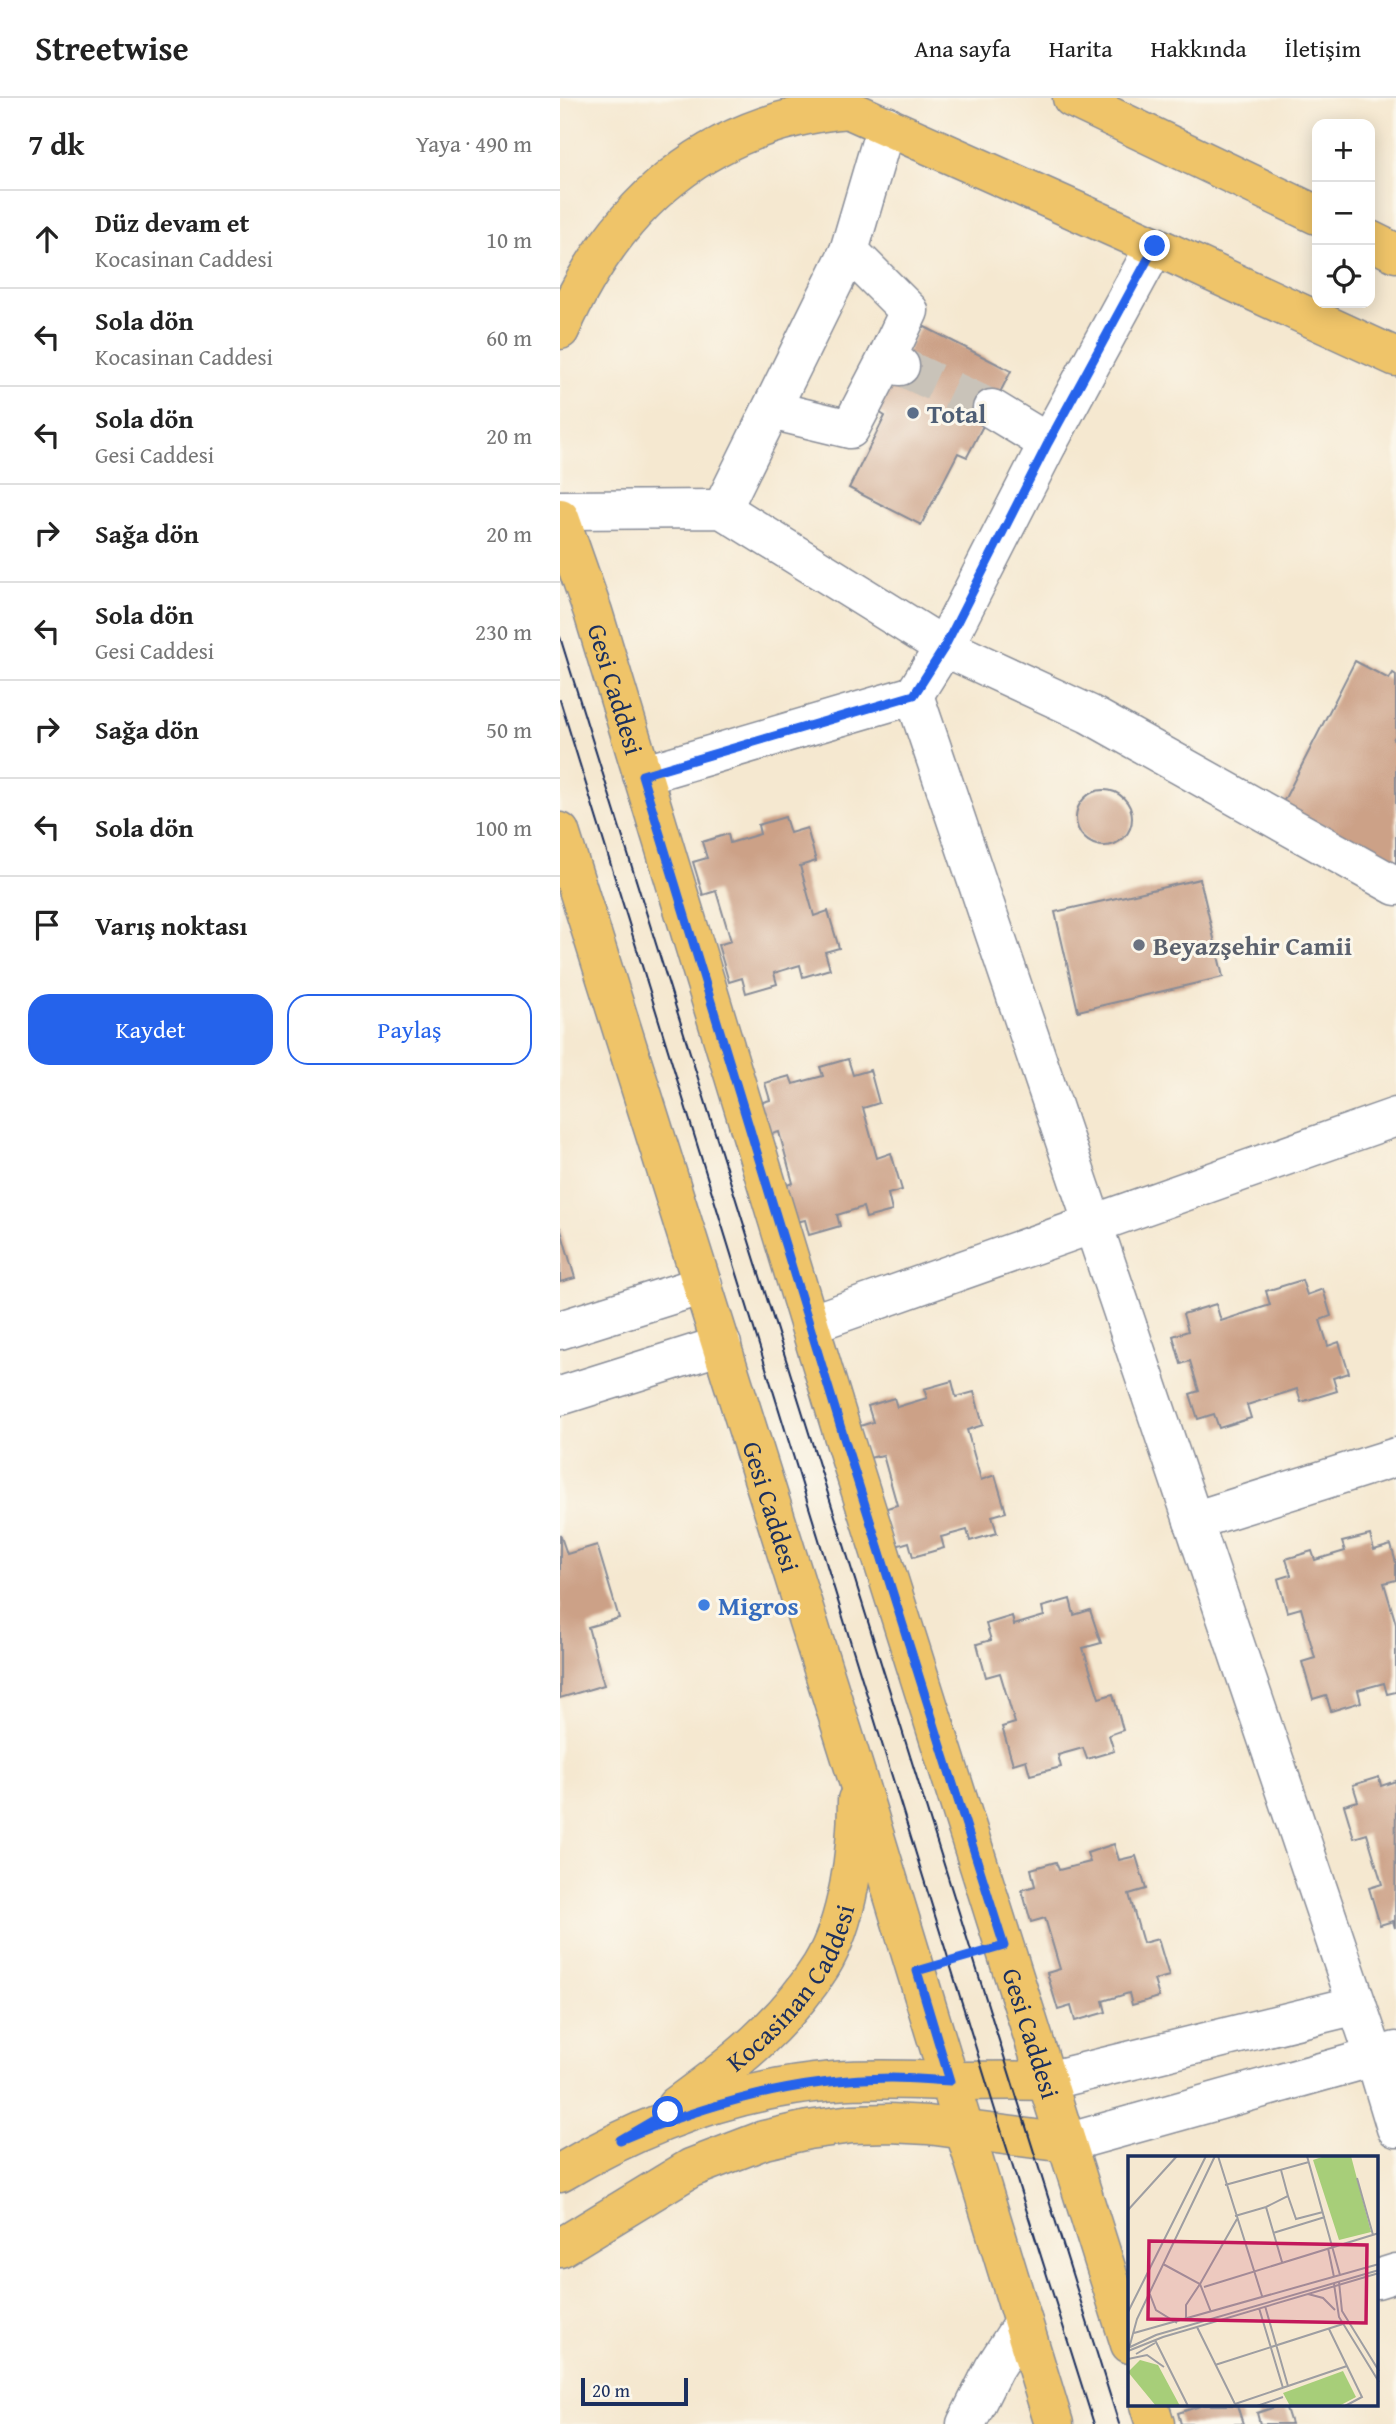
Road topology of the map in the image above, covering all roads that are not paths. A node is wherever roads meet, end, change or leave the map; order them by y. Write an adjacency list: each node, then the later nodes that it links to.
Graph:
1 (1072, 98): 4 (main road)
2 (836, 104): 3 (main road); 9 (main road)
3 (886, 125): 6 (main road); 7 (street)
4 (1312, 213)
5 (1375, 242): 8 (main road)
6 (1155, 246): 10 (main road); 13 (street)
7 (849, 251): 12 (street); 12 (street)
8 (1396, 253)
9 (560, 330)
10 (1396, 357)
11 (992, 409): 13 (street)
12 (771, 410): 14 (street)
13 (1048, 443): 17 (street)
14 (723, 509): 15 (street); 17 (street)
15 (560, 510)
16 (560, 518): 19 (main road, Gesi Caddesi)
17 (944, 648): 18 (street); 21 (street)
18 (914, 695): 19 (street); 23 (street)
19 (642, 775): 25 (main road, Gesi Caddesi)
20 (560, 832): 24 (main road, Gesi Caddesi)
21 (1396, 886)
22 (1396, 1117): 23 (street)
23 (1093, 1224): 25 (street); 30 (street)
24 (703, 1285): 26 (street); 27 (main road, Gesi Caddesi)
25 (810, 1324): 35 (main road, Gesi Caddesi)
26 (560, 1330)
27 (722, 1345): 28 (street); 31 (main road, Gesi Caddesi)
28 (560, 1396)
29 (1396, 1457): 30 (street)
30 (1193, 1521): 32 (street)
31 (856, 1774): 34 (main road, Gesi Caddesi); 38 (main road, Kocasinan Caddesi)
32 (1357, 2005): 33 (street); 35 (street)
33 (1385, 2055): 36 (street); 39 (street)
34 (950, 2081): 35 (main road, Kocasinan Caddesi); 37 (main road, Gesi Caddesi); 38 (main road, Kocasinan Caddesi)
35 (1046, 2081): 39 (main road, Gesi Caddesi)
36 (1396, 2128)
37 (966, 2132): 39 (main road); 41 (main road); 44 (main road, Gesi Caddesi)
38 (620, 2140): 40 (main road, Kocasinan Caddesi)
39 (1066, 2143): 45 (main road, Gesi Caddesi)
40 (560, 2173)
41 (560, 2248)
42 (1396, 2273): 43 (street)
43 (1378, 2279)
44 (1023, 2323): 47 (street); 48 (main road, Gesi Caddesi)
45 (1128, 2338)
46 (1149, 2406): 49 (main road)
47 (967, 2424)
48 (1054, 2424)
49 (1155, 2424)

